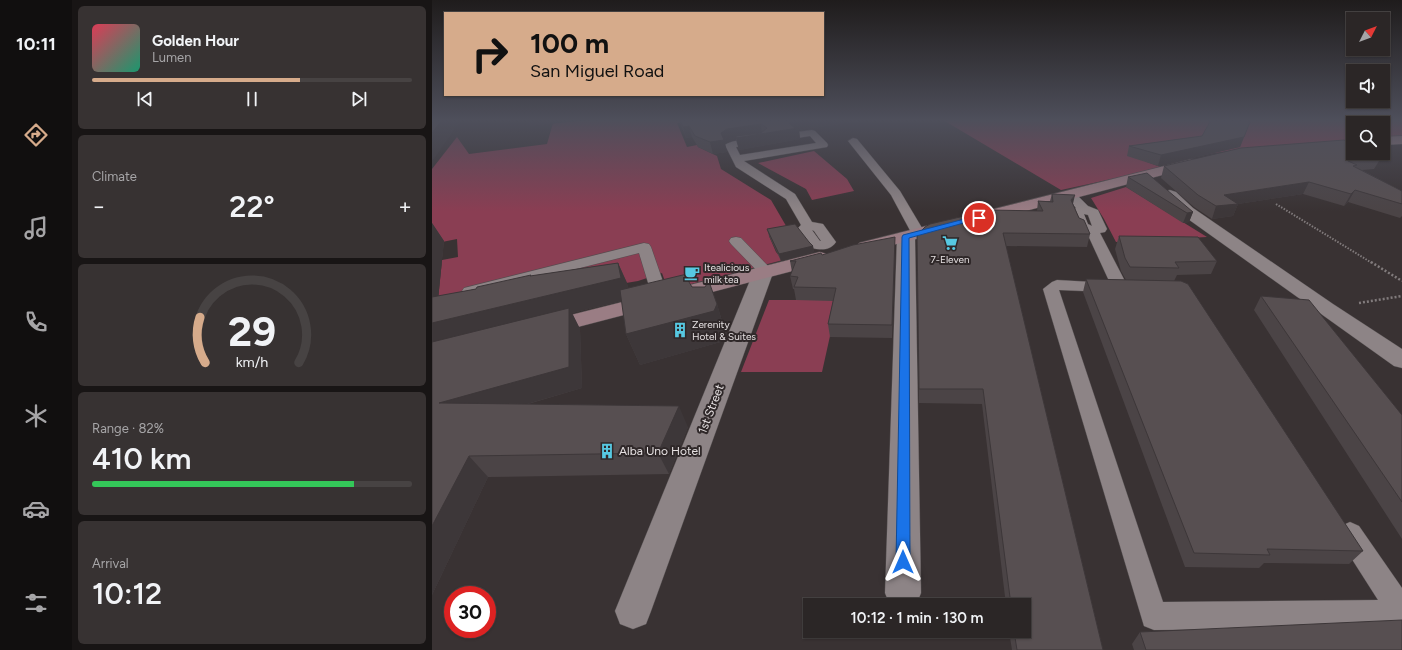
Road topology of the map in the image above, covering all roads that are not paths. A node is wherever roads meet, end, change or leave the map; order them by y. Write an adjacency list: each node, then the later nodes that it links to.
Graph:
1 (733, 150): 5 (lane)
2 (791, 150): 5 (lane)
3 (861, 150): 8 (lane)
4 (1212, 158): 6 (street)
5 (738, 159): 10 (lane)
6 (1147, 175): 7 (street); 15 (street)
7 (1070, 195): 8 (street); 19 (lane)
8 (912, 235): 10 (street); 17 (street)
9 (736, 241): 11 (lane)
10 (827, 251): 11 (street)
11 (764, 273): 13 (street); 18 (street, 1st Street)
12 (470, 290): 13 (lane)
13 (661, 299): 14 (street)
14 (531, 333)
15 (1402, 360)
16 (1341, 520): 19 (lane)
17 (903, 593)
18 (633, 611)
19 (1402, 613)

